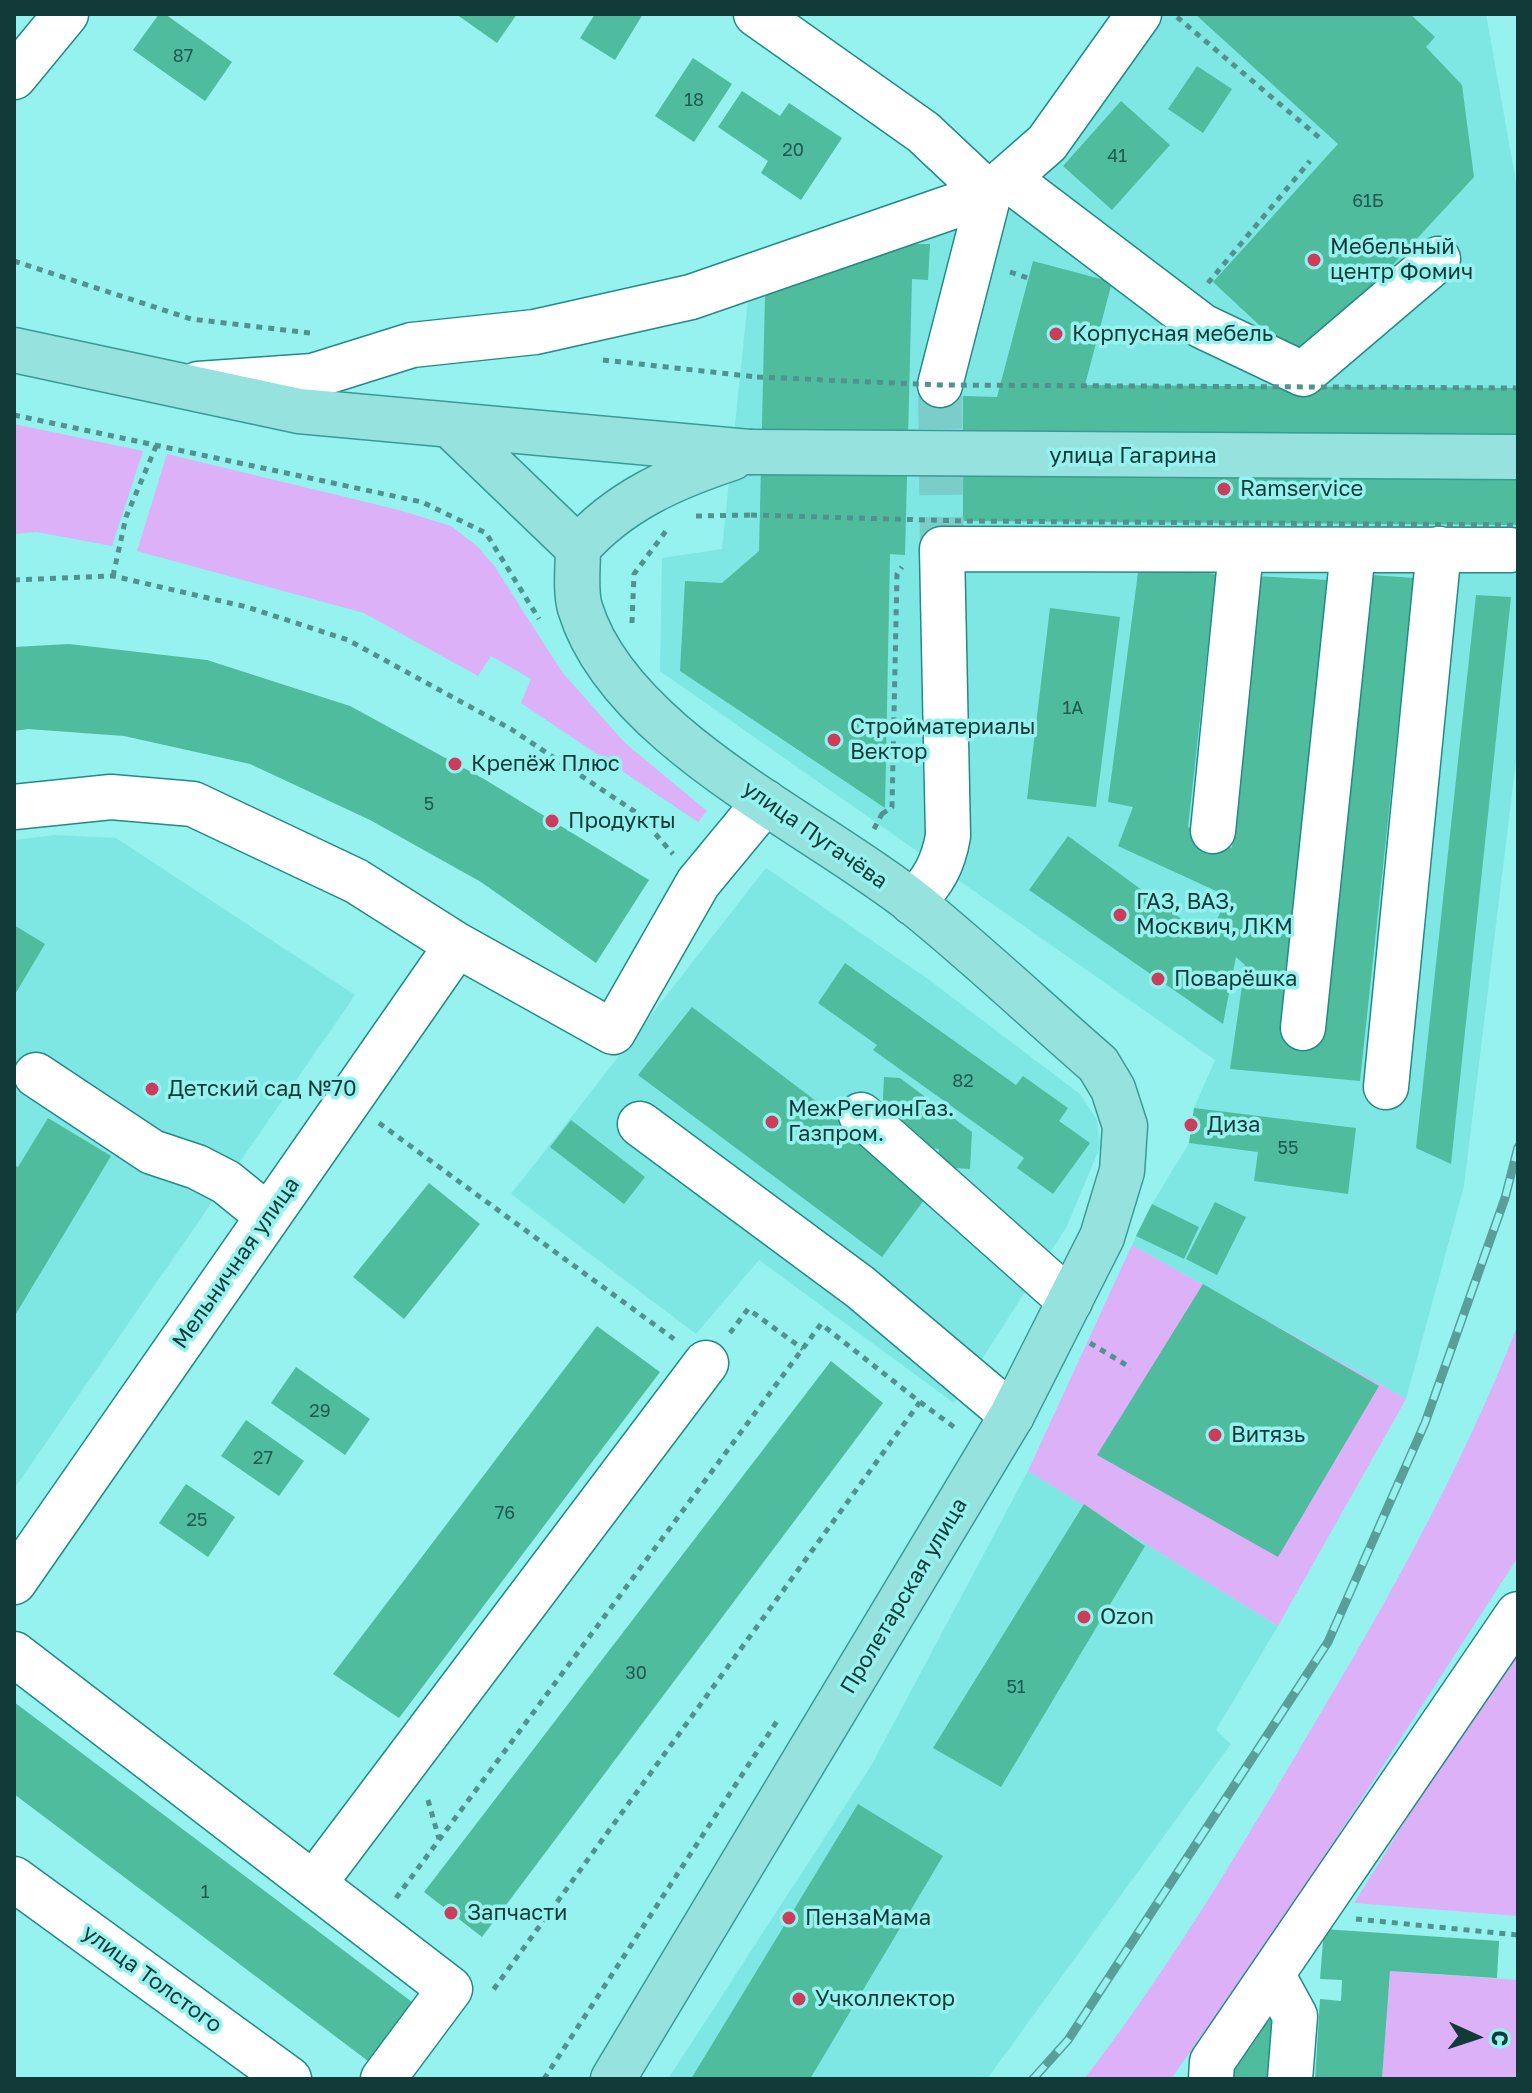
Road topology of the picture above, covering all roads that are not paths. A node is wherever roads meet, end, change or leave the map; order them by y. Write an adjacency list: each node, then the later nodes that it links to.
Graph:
1 (66, 14): 4 (street)
2 (756, 14): 5 (street)
3 (1139, 14): 5 (street)
4 (14, 77)
5 (998, 186): 6 (street); 8 (street); 9 (street)
6 (1438, 259)
7 (21, 353): 9 (main road)
8 (940, 385)
9 (176, 386): 10 (main road)
10 (452, 427): 11 (main road); 14 (main road)
11 (749, 452): 12 (main road, улица Гагарина, bridge); 14 (main road)
12 (1518, 457)
13 (1515, 538): 15 (street)
14 (578, 548): 18 (main road, улица Пугачёва)
15 (1439, 549): 17 (street); 25 (street)
16 (1241, 551): 17 (street); 20 (street); 21 (street)
17 (1353, 551): 23 (street)
18 (765, 802): 21 (main road, улица Пугачёва); 22 (street)
19 (14, 807): 22 (street)
20 (1213, 831)
21 (913, 903): 26 (main road, улица Пугачёва)
22 (457, 945): 29 (street, Мельничная улица)
23 (1303, 1028)
24 (36, 1075): 29 (street)
25 (1386, 1087)
26 (1113, 1089): 30 (main road, Пролетарская улица)
27 (861, 1115): 30 (street)
28 (640, 1124): 32 (street)
29 (268, 1216): 33 (street, Мельничная улица)
30 (1070, 1301): 32 (main road, Пролетарская улица)
31 (706, 1363): 37 (street)
32 (1000, 1405): 41 (main road, Пролетарская улица)
33 (14, 1582)
34 (1518, 1614): 38 (street)
35 (14, 1654): 37 (street)
36 (14, 1879): 39 (street, улица Толстого)
37 (315, 1882): 40 (street)
38 (1272, 1974): 42 (street); 43 (street)
39 (289, 2079)
40 (383, 2079)
41 (613, 2079)
42 (1211, 2079)
43 (1290, 2079)

